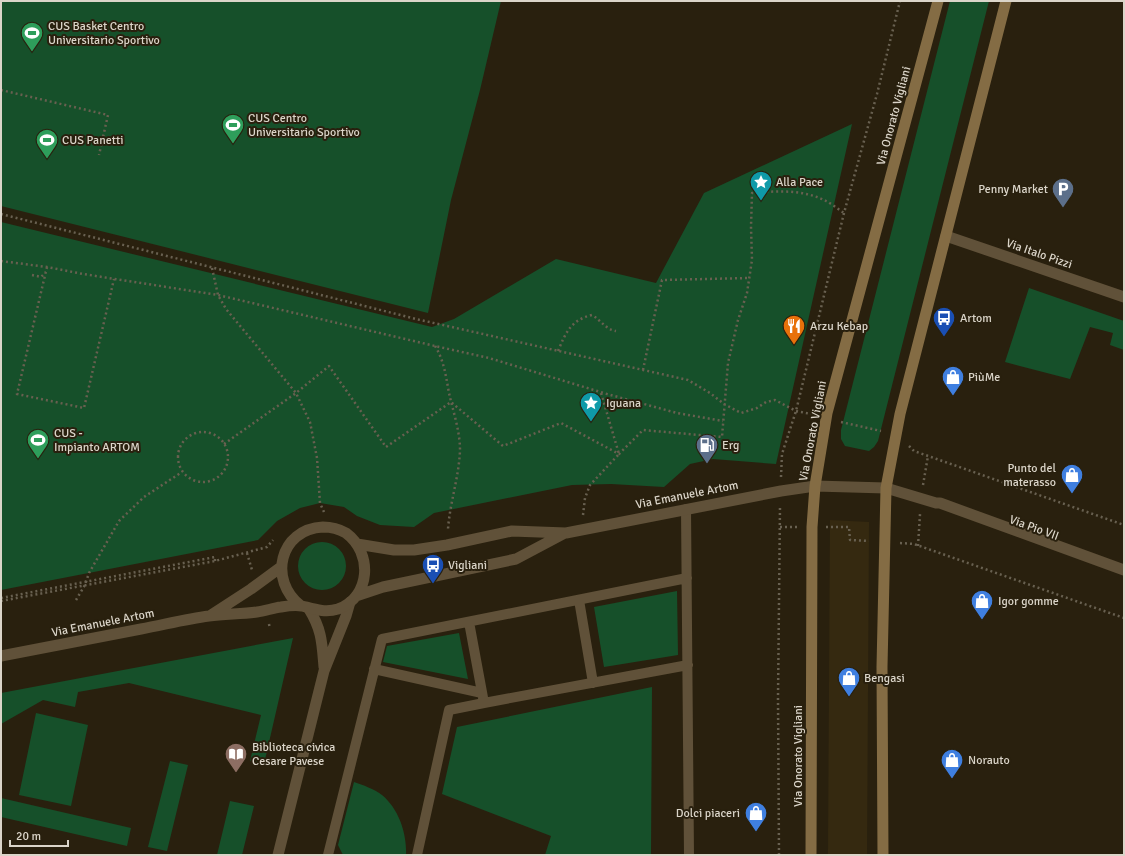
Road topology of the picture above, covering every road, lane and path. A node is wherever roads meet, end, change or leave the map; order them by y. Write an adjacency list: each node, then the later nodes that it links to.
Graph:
1 (900, 1): 6 (path)
2 (938, 1): 27 (main road, Via Onorato Vigliani)
3 (1006, 1): 8 (main road)
4 (1, 90): 5 (path)
5 (99, 154)
6 (844, 213): 14 (path); 26 (path)
7 (1, 214): 11 (path)
8 (946, 236): 17 (street, Via Italo Pizzi); 29 (main road)
9 (1, 261): 10 (path)
10 (47, 267): 12 (path); 15 (path)
11 (212, 268): 16 (path); 20 (path)
12 (46, 272): 13 (path); 15 (path)
13 (32, 275)
14 (749, 278): 21 (path); 25 (path)
15 (114, 279): 16 (path)
16 (218, 295): 19 (path); 23 (path)
17 (1124, 297)
18 (616, 331): 20 (path)
19 (435, 346): 22 (path); 24 (path)
20 (558, 351): 21 (path)
21 (643, 370): 25 (path)
22 (601, 392): 28 (path); 31 (path)
23 (296, 393): 24 (path); 30 (path); 38 (path)
24 (451, 402): 31 (path); 50 (path)
25 (724, 404): 26 (path); 28 (path)
26 (796, 411): 27 (path); 32 (path)
27 (826, 418): 29 (path); 34 (main road, Via Onorato Vigliani)
28 (723, 421): 31 (path)
29 (895, 434): 35 (main road); 41 (path)
30 (224, 444): 33 (path); 33 (path)
31 (619, 454): 44 (path)
32 (782, 454)
33 (182, 472): 55 (path)
34 (815, 486): 35 (street, Via Pio VII); 37 (street, Via Emanuele Artom); 76 (main road, Via Onorato Vigliani)
35 (886, 488): 36 (street, Via Pio VII); 77 (main road)
36 (936, 504): 52 (street, Via Pio VII); 53 (street, Via Pio VII)
37 (686, 509): 44 (street, Via Emanuele Artom); 54 (lane)
38 (323, 511): 39 (path); 42 (path)
39 (316, 512)
40 (780, 523): 75 (path)
41 (1124, 525)
42 (330, 527): 48 (street); 51 (street)
43 (830, 527): 47 (path)
44 (580, 530): 45 (street, Via Emanuele Artom)
45 (566, 533): 50 (street, Via Emanuele Artom); 57 (street, Via Emanuele Artom)
46 (276, 535): 55 (path)
47 (869, 541)
48 (357, 544): 50 (street, Via Emanuele Artom); 57 (street)
49 (914, 544): 63 (path)
50 (447, 545)
51 (281, 567): 61 (street); 62 (street, Via Emanuele Artom)
52 (1124, 570)
53 (1124, 575)
54 (687, 578): 59 (lane); 66 (lane)
55 (85, 583): 56 (path); 58 (path); 60 (path)
56 (1, 598)
57 (353, 599): 61 (street); 68 (street)
58 (76, 600)
59 (579, 600): 64 (lane); 69 (lane)
60 (1, 601)
61 (305, 607): 62 (street, Via Emanuele Artom); 68 (street)
62 (209, 616): 65 (street, Via Emanuele Artom)
63 (1124, 618)
64 (469, 622): 67 (lane); 70 (lane)
65 (1, 656)
66 (688, 665): 69 (lane); 74 (lane)
67 (374, 669): 70 (lane); 72 (lane)
68 (324, 671): 71 (street)
69 (593, 683): 70 (lane)
70 (483, 698): 73 (lane)
71 (278, 855)
72 (328, 855)
73 (417, 855)
74 (689, 855)
75 (779, 855)
76 (811, 855)
77 (883, 855)

